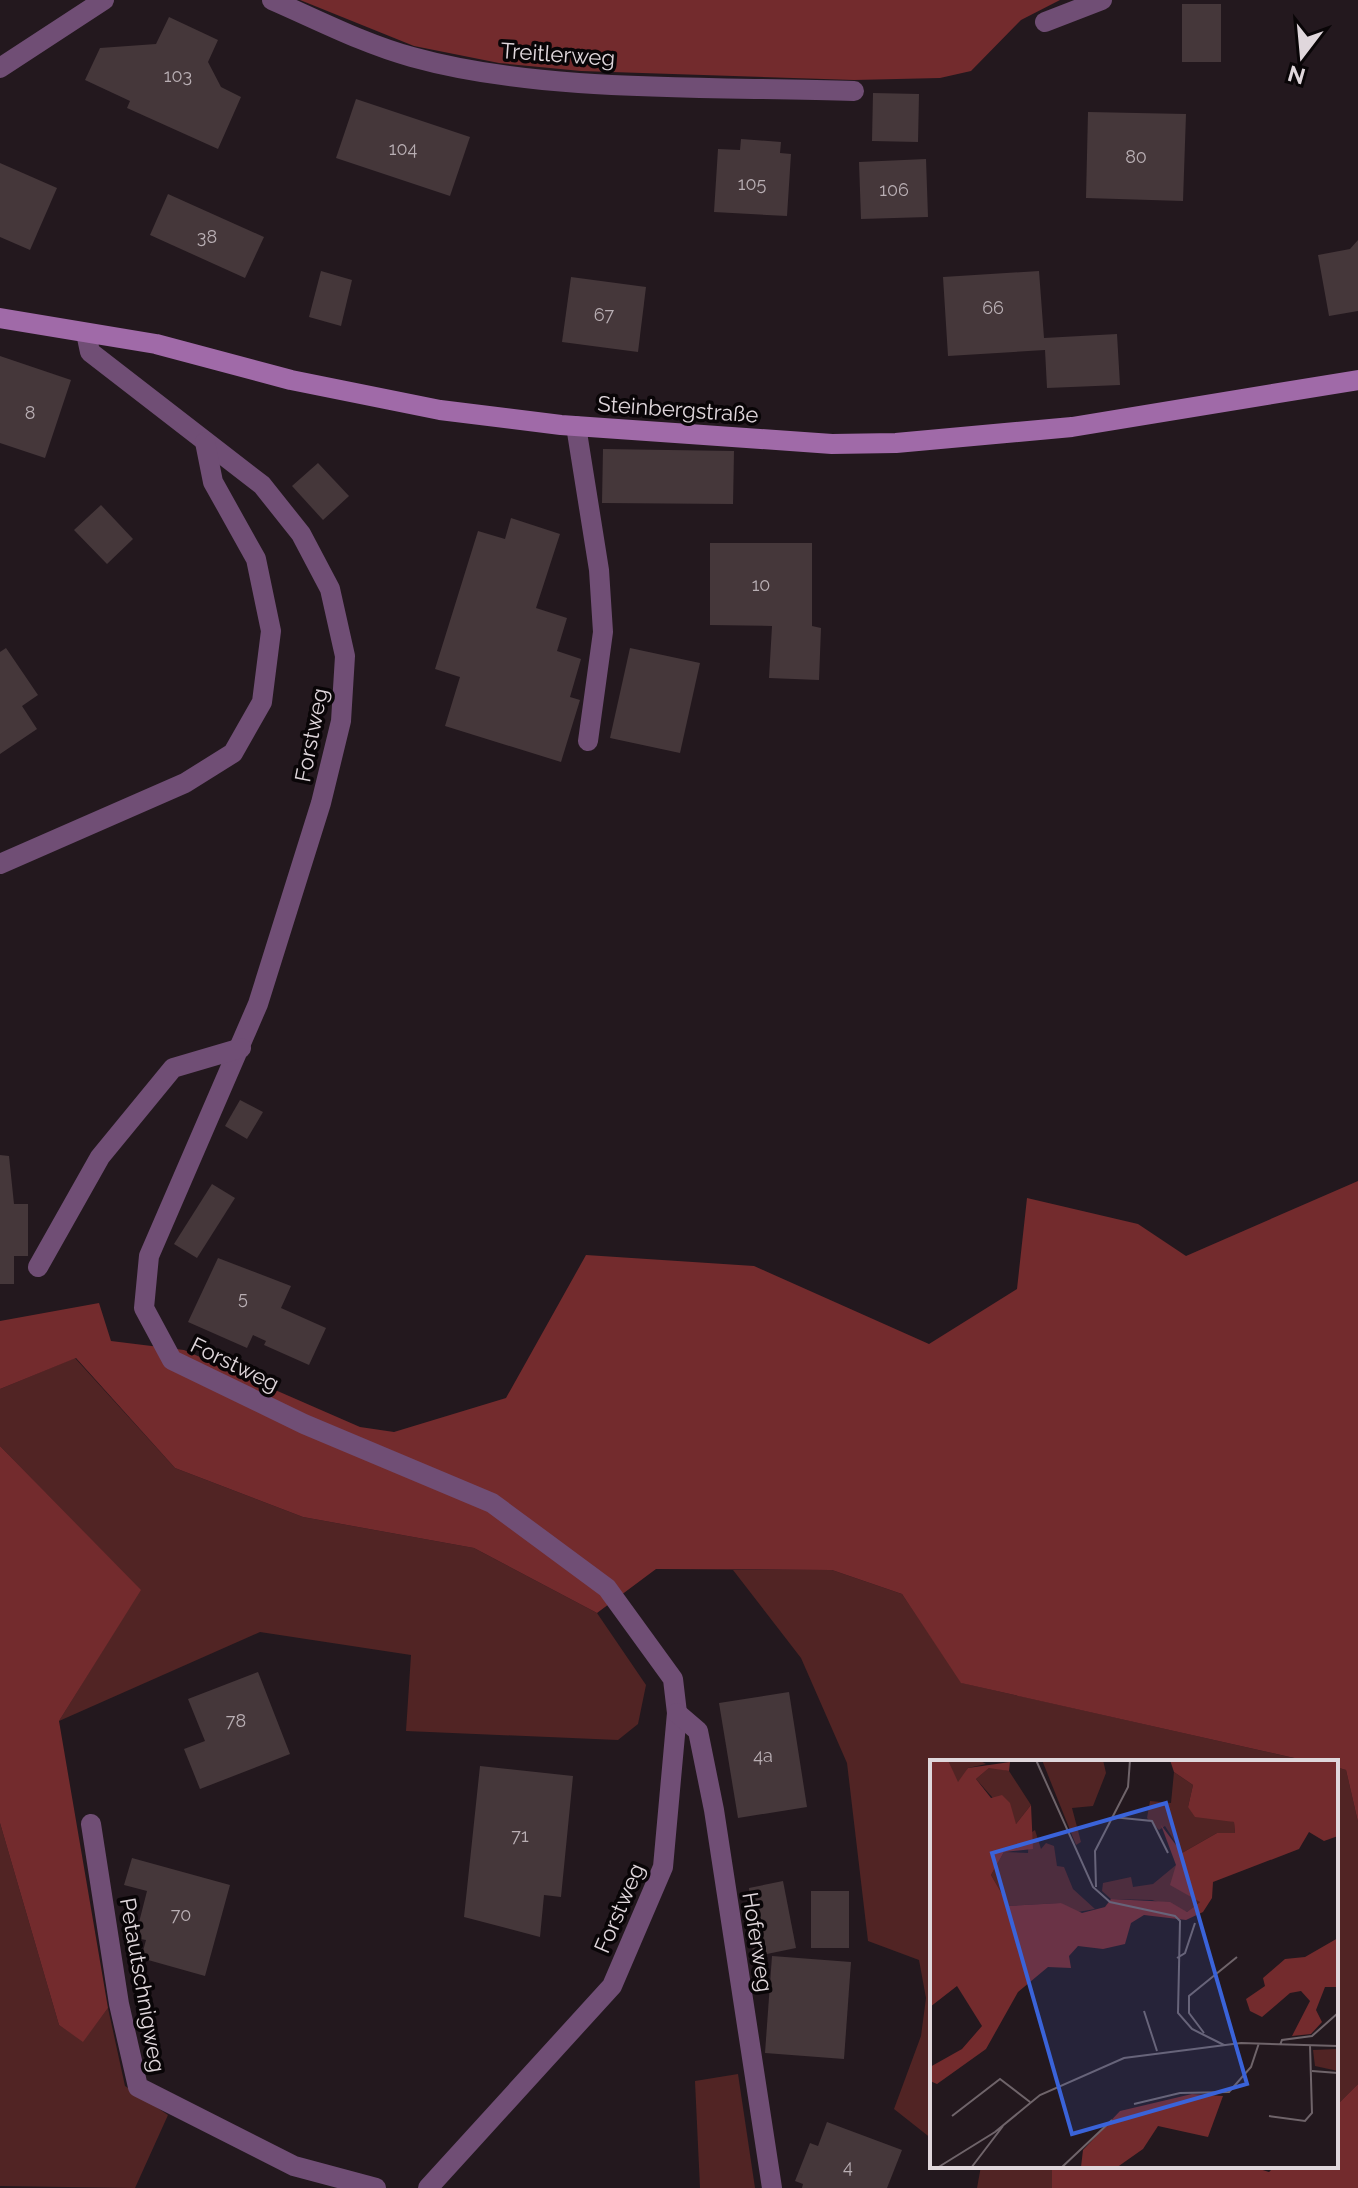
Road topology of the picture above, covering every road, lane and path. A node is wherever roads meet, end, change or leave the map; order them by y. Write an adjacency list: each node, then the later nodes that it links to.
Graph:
1 (104, 0): 5 (street)
2 (272, 0): 6 (street, Treitlerweg)
3 (1102, 0): 4 (street)
4 (1045, 22)
5 (0, 68)
6 (854, 91)
7 (0, 318): 8 (main road, Steinbergstraße)
8 (86, 333): 10 (main road, Steinbergstraße); 11 (street, Forstweg)
9 (1358, 380): 10 (main road, Steinbergstraße)
10 (576, 426): 12 (street)
11 (205, 442): 13 (street); 14 (street, Forstweg)
12 (588, 741)
13 (0, 864)
14 (241, 1048): 15 (street); 16 (street, Forstweg)
15 (38, 1267)
16 (677, 1713): 19 (street, Forstweg); 20 (street, Hoferweg)
17 (91, 1824): 18 (street, Petautschnigweg)
18 (376, 2188)
19 (428, 2188)
20 (772, 2188)

